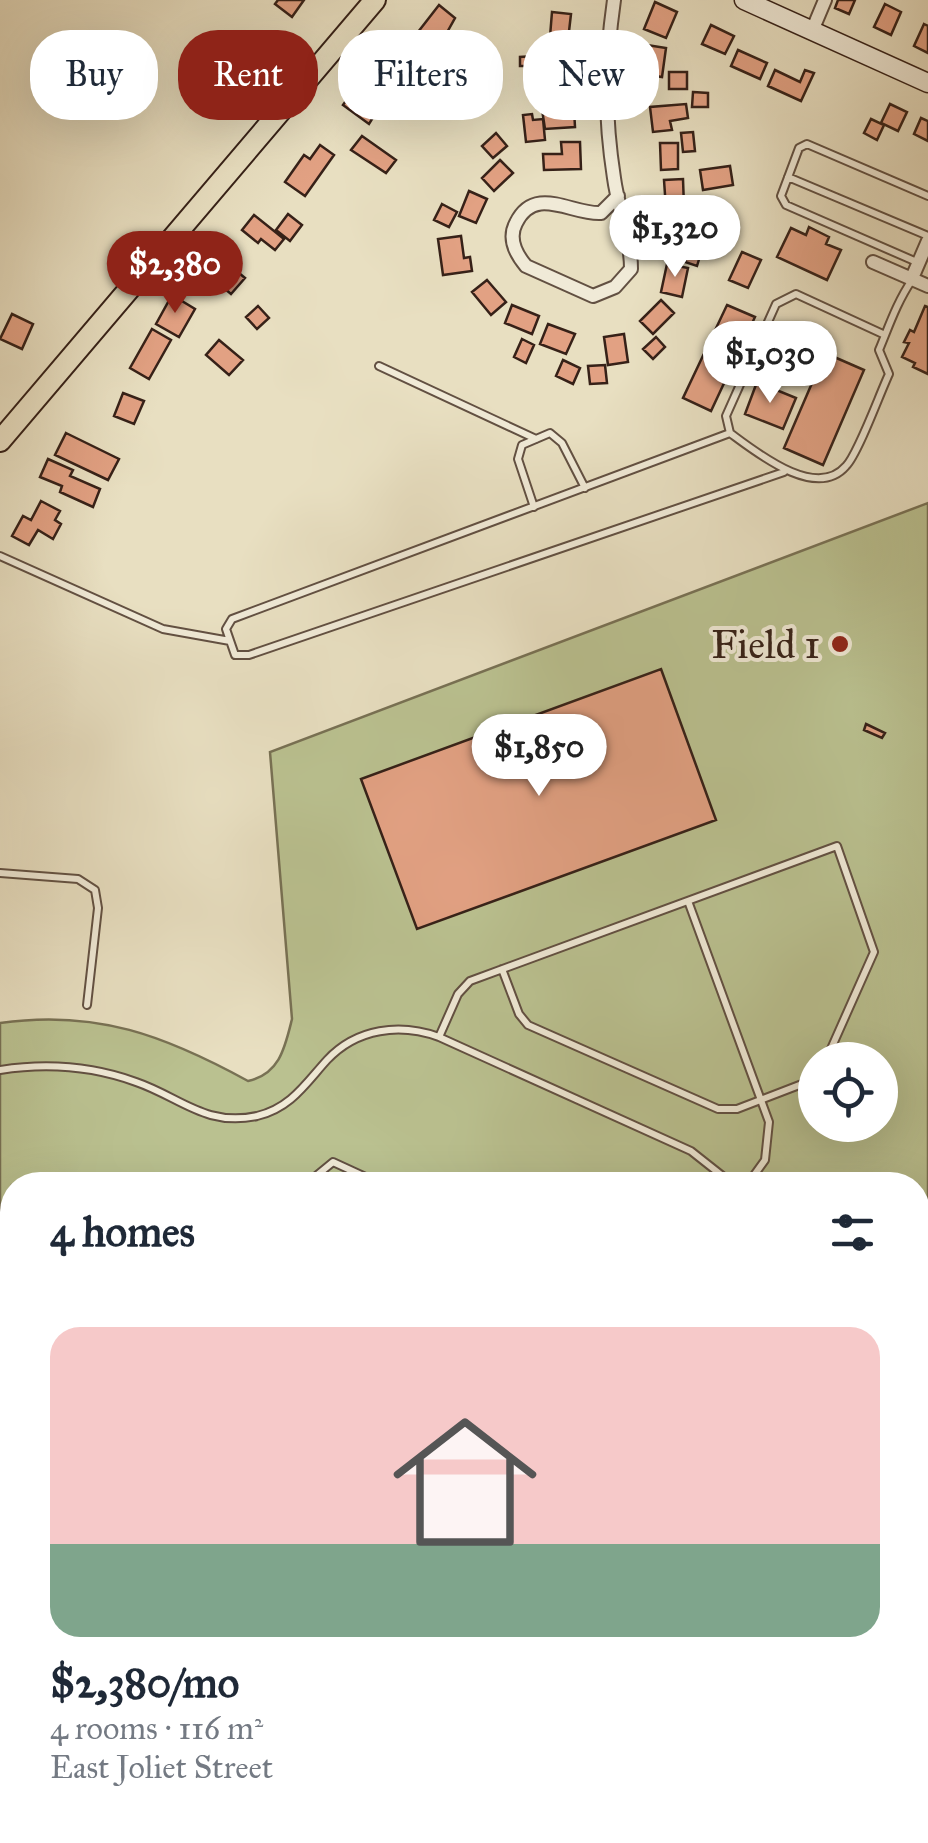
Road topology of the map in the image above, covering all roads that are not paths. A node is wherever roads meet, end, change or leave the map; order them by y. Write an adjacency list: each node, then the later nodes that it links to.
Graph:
1 (375, 0): 19 (main road)
2 (614, 0): 8 (street)
3 (744, 0): 5 (street)
4 (825, 0): 5 (street)
5 (812, 30): 6 (street)
6 (928, 83)
7 (788, 177): 9 (lane); 10 (lane); 12 (lane)
8 (618, 196): 8 (street)
9 (928, 196)
10 (928, 239): 12 (street)
11 (872, 262): 13 (street)
12 (919, 262): 13 (street)
13 (912, 278): 14 (street); 15 (lane)
14 (928, 286)
15 (885, 335): 17 (lane); 20 (lane)
16 (379, 366): 18 (lane)
17 (730, 433): 20 (lane); 21 (lane)
18 (536, 438): 21 (lane); 22 (lane)
19 (0, 441)
20 (784, 472): 24 (lane)
21 (585, 488): 22 (lane)
22 (534, 507): 24 (lane)
23 (0, 556): 24 (lane)
24 (230, 641)
25 (0, 873): 28 (lane)
26 (688, 901): 27 (lane); 30 (lane); 33 (lane)
27 (502, 969): 29 (lane); 33 (lane)
28 (87, 1005)
29 (439, 1038): 31 (lane); 36 (lane)
30 (834, 1042)
31 (0, 1070)
32 (798, 1086): 33 (lane)
33 (762, 1100): 37 (lane)
34 (321, 1172): 35 (lane)
35 (355, 1172)
36 (718, 1172)
37 (758, 1172)

